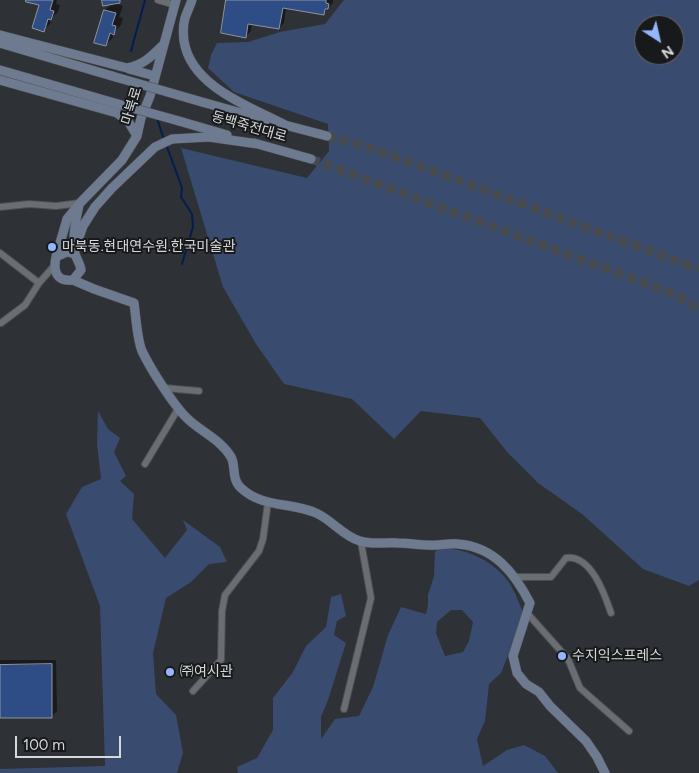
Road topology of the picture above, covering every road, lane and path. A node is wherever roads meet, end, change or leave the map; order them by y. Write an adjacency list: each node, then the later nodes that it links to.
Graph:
1 (158, 0): 3 (street)
2 (192, 0): 13 (main road)
3 (176, 2): 6 (main road, 마북로)
4 (0, 35): 7 (main road)
5 (0, 43): 13 (main road, 동백죽전대로, bridge)
6 (163, 45): 7 (main road); 9 (main road, 마북로)
7 (127, 68): 9 (main road)
8 (0, 70): 16 (main road, 동백죽전대로, bridge)
9 (155, 76): 12 (main road, 마북로)
10 (0, 80): 11 (main road)
11 (117, 113): 12 (main road); 14 (main road)
12 (141, 118): 14 (main road, 마북로)
13 (287, 126): 15 (main road, 동백죽전대로)
14 (137, 136): 18 (main road, 마북로)
15 (327, 136)
16 (258, 144): 17 (main road, 동백죽전대로); 20 (main road)
17 (310, 159)
18 (80, 202): 19 (street); 20 (main road); 22 (main road, 마북로)
19 (0, 206)
20 (75, 252): 22 (main road); 23 (main road)
21 (0, 253): 24 (street)
22 (55, 262): 23 (main road); 24 (street)
23 (73, 280): 26 (main road)
24 (40, 283): 25 (street)
25 (1, 323)
26 (165, 388): 27 (street); 28 (main road)
27 (199, 391)
28 (178, 409): 29 (street); 30 (main road)
29 (145, 464)
30 (268, 502): 31 (main road); 35 (street)
31 (361, 542): 32 (main road); 36 (street)
32 (515, 577): 33 (main road); 34 (street)
33 (527, 613): 37 (street); 38 (main road)
34 (611, 613)
35 (193, 691)
36 (344, 709)
37 (629, 731)
38 (606, 773)

